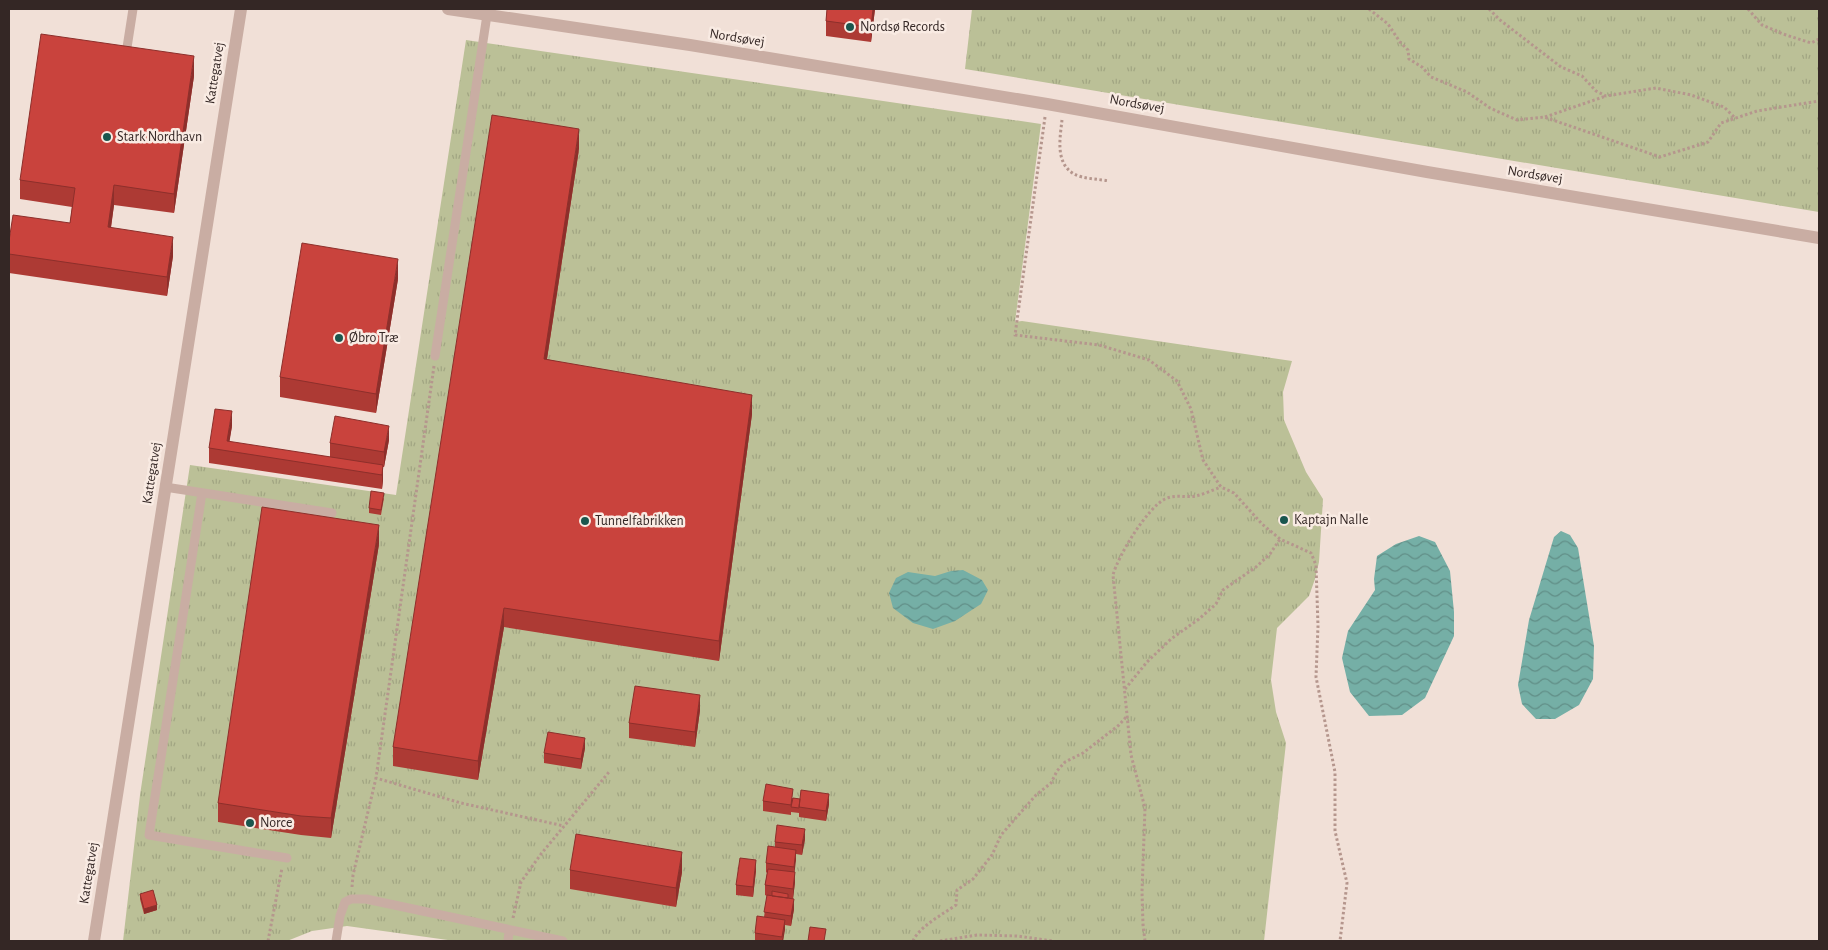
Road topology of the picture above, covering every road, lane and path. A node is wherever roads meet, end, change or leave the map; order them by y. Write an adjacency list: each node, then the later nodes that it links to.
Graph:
1 (132, 9): 9 (lane)
2 (241, 9): 19 (street, Kattegatvej)
3 (448, 9): 7 (street, Nordsøvej)
4 (1369, 9): 14 (path)
5 (1489, 9): 10 (path)
6 (1748, 9): 8 (path)
7 (487, 15): 12 (street, Nordsøvej); 18 (lane)
8 (1819, 39)
9 (126, 54)
10 (1606, 96): 14 (path); 15 (path)
11 (1819, 101): 15 (path)
12 (1047, 104): 13 (street, Nordsøvej); 20 (path)
13 (1064, 107): 16 (path); 17 (street, Nordsøvej)
14 (1544, 117): 15 (path)
15 (1736, 118)
16 (1109, 181)
17 (1819, 238)
18 (435, 356): 27 (path)
19 (165, 487): 21 (lane); 32 (street, Kattegatvej)
20 (1221, 487): 23 (path); 24 (path)
21 (202, 493): 22 (lane); 29 (lane)
22 (332, 514)
23 (1280, 539): 24 (path); 41 (path)
24 (1124, 689): 25 (path)
25 (1126, 716): 37 (path); 40 (path)
26 (609, 772): 28 (path)
27 (376, 778): 28 (path); 30 (path)
28 (564, 826): 31 (path)
29 (285, 858): 33 (path)
30 (352, 899): 31 (lane); 34 (lane)
31 (510, 931): 35 (lane); 36 (lane)
32 (94, 941)
33 (268, 941)
34 (336, 941)
35 (508, 941)
36 (562, 941)
37 (913, 941)
38 (940, 941): 39 (path)
39 (1053, 941)
40 (1145, 941)
41 (1340, 941)

